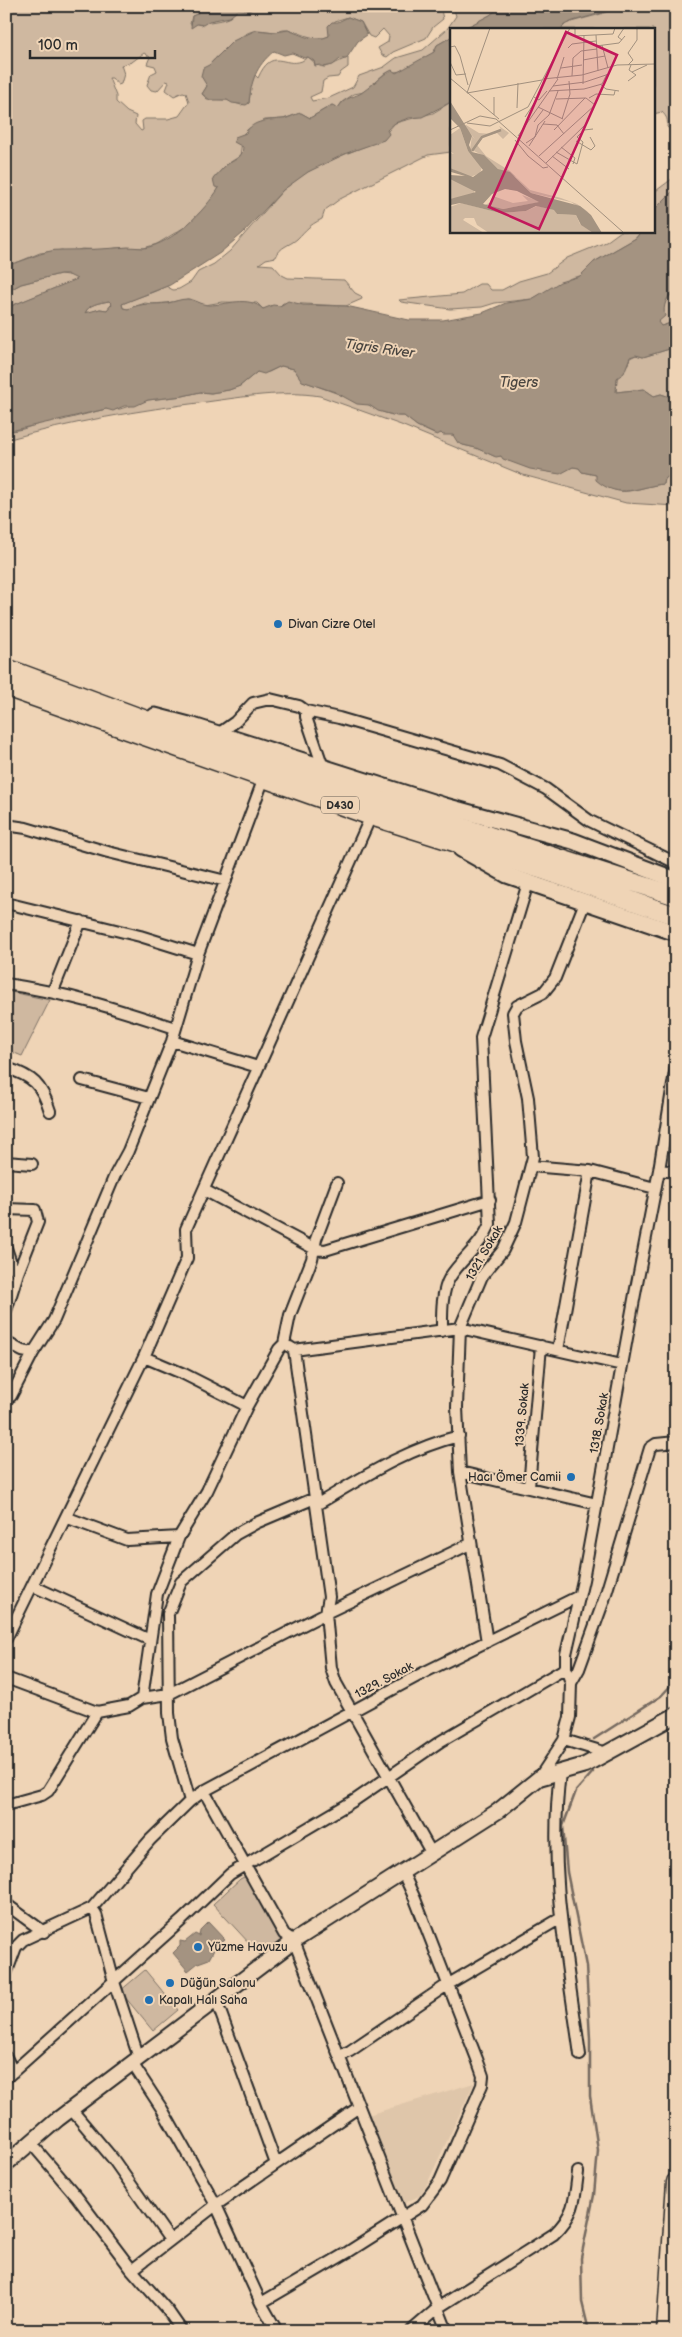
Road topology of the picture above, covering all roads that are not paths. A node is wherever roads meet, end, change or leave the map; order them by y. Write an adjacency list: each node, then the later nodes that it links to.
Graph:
1 (6, 668): 3 (highway, D430)
2 (6, 687): 7 (highway, D430)
3 (91, 700): 5 (main road); 15 (highway, D430)
4 (306, 711): 5 (street); 6 (street); 11 (street)
5 (218, 734): 6 (main road)
6 (323, 767): 12 (main road)
7 (264, 778): 8 (highway, D430); 13 (street)
8 (371, 816): 10 (highway, D430); 27 (street)
9 (6, 825): 13 (street)
10 (442, 839): 14 (main road); 18 (highway, D430)
11 (676, 863)
12 (676, 880)
13 (226, 881): 21 (street)
14 (528, 883): 17 (main road); 41 (street)
15 (676, 896)
16 (6, 902): 19 (street)
17 (585, 902): 20 (main road); 34 (street, 1321. Sokak)
18 (676, 916)
19 (81, 921): 21 (street); 23 (street)
20 (676, 933)
21 (198, 954): 24 (street)
22 (6, 984): 23 (street)
23 (53, 991): 24 (street)
24 (175, 1028): 25 (street)
25 (172, 1042): 27 (street); 30 (street)
26 (676, 1066): 35 (street, 1318. Sokak)
27 (258, 1067): 40 (street)
28 (6, 1068): 31 (street)
29 (82, 1080): 30 (street)
30 (148, 1098): 54 (street)
31 (50, 1111)
32 (6, 1162): 33 (street)
33 (32, 1164)
34 (531, 1166): 36 (street); 47 (street, 1321. Sokak)
35 (659, 1170): 37 (street); 39 (street, 1318. Sokak)
36 (590, 1171): 39 (street); 53 (street)
37 (676, 1172)
38 (337, 1183): 44 (street)
39 (655, 1188): 56 (street, 1318. Sokak)
40 (204, 1190): 44 (street); 55 (street)
41 (490, 1200): 44 (street); 48 (street)
42 (6, 1209): 45 (street)
43 (6, 1248): 45 (street)
44 (315, 1249): 50 (street)
45 (18, 1273): 46 (street)
46 (6, 1311)
47 (460, 1328): 48 (street); 51 (street); 59 (street, 1321. Sokak)
48 (442, 1331): 52 (street)
49 (6, 1342): 54 (street)
50 (284, 1344): 52 (street); 58 (street)
51 (541, 1346): 53 (street); 62 (street, 1339. Sokak)
52 (294, 1350): 63 (street)
53 (558, 1350): 56 (street)
54 (33, 1353): 57 (street)
55 (144, 1357): 58 (street); 65 (street)
56 (622, 1365): 64 (street, 1318. Sokak)
57 (11, 1396)
58 (247, 1406): 66 (street)
59 (459, 1436): 61 (street, 1321. Sokak); 63 (street)
60 (676, 1442): 76 (street)
61 (460, 1472): 62 (street); 67 (street, 1321. Sokak)
62 (529, 1487): 64 (street)
63 (315, 1501): 70 (street); 77 (street)
64 (597, 1504): 69 (street, 1318. Sokak)
65 (68, 1518): 66 (street); 68 (street)
66 (179, 1537): 72 (street)
67 (470, 1544): 70 (street); 73 (street, 1321. Sokak)
68 (33, 1586): 71 (street); 72 (street)
69 (580, 1596): 73 (street, 1329. Sokak); 74 (street, 1318. Sokak)
70 (326, 1613): 77 (street); 80 (street)
71 (6, 1639)
72 (150, 1640): 78 (street)
73 (487, 1642): 80 (street, 1329. Sokak)
74 (566, 1668): 76 (street, 1318. Sokak); 85 (street)
75 (6, 1678): 79 (street)
76 (571, 1683): 82 (street, 1318. Sokak)
77 (169, 1694): 78 (street); 88 (street)
78 (142, 1698): 79 (street)
79 (97, 1712): 89 (street)
80 (352, 1712): 85 (street); 87 (street, 1329. Sokak)
81 (676, 1715): 83 (street)
82 (564, 1740): 83 (street); 86 (street, 1318. Sokak)
83 (607, 1753): 84 (street)
84 (560, 1772): 86 (street); 95 (street)
85 (389, 1778): 90 (street); 91 (street)
86 (539, 1778): 90 (street)
87 (204, 1791): 88 (street, 1329. Sokak); 91 (street)
88 (190, 1801): 94 (street, 1329. Sokak)
89 (6, 1805)
90 (432, 1854): 92 (street)
91 (246, 1865): 97 (street); 99 (street)
92 (403, 1873): 97 (street); 100 (street)
93 (6, 1904): 96 (street)
94 (92, 1908): 96 (street); 99 (street)
95 (561, 1918): 100 (street); 102 (street)
96 (44, 1932): 98 (street)
97 (294, 1941): 101 (street); 103 (street)
98 (6, 1974)
99 (114, 1982): 105 (street); 106 (street)
100 (448, 1985): 103 (street); 115 (street)
101 (216, 2000): 105 (street); 111 (street)
102 (580, 2055)
103 (340, 2056): 107 (street)
104 (6, 2058): 106 (street)
105 (135, 2060): 108 (street); 114 (street)
106 (9, 2075)
107 (360, 2107): 111 (street); 115 (street)
108 (71, 2109): 109 (street); 116 (street)
109 (31, 2143): 110 (street); 117 (street)
110 (6, 2164)
111 (276, 2164): 114 (street)
112 (578, 2172): 119 (street)
113 (676, 2182): 124 (highway)
114 (216, 2205): 116 (street); 118 (street)
115 (402, 2218): 118 (street); 119 (street)
116 (170, 2240): 117 (street)
117 (132, 2270): 120 (street)
118 (261, 2304): 121 (street)
119 (439, 2307): 122 (street); 123 (street)
120 (182, 2331)
121 (277, 2331)
122 (411, 2331)
123 (447, 2331)
124 (666, 2331)

